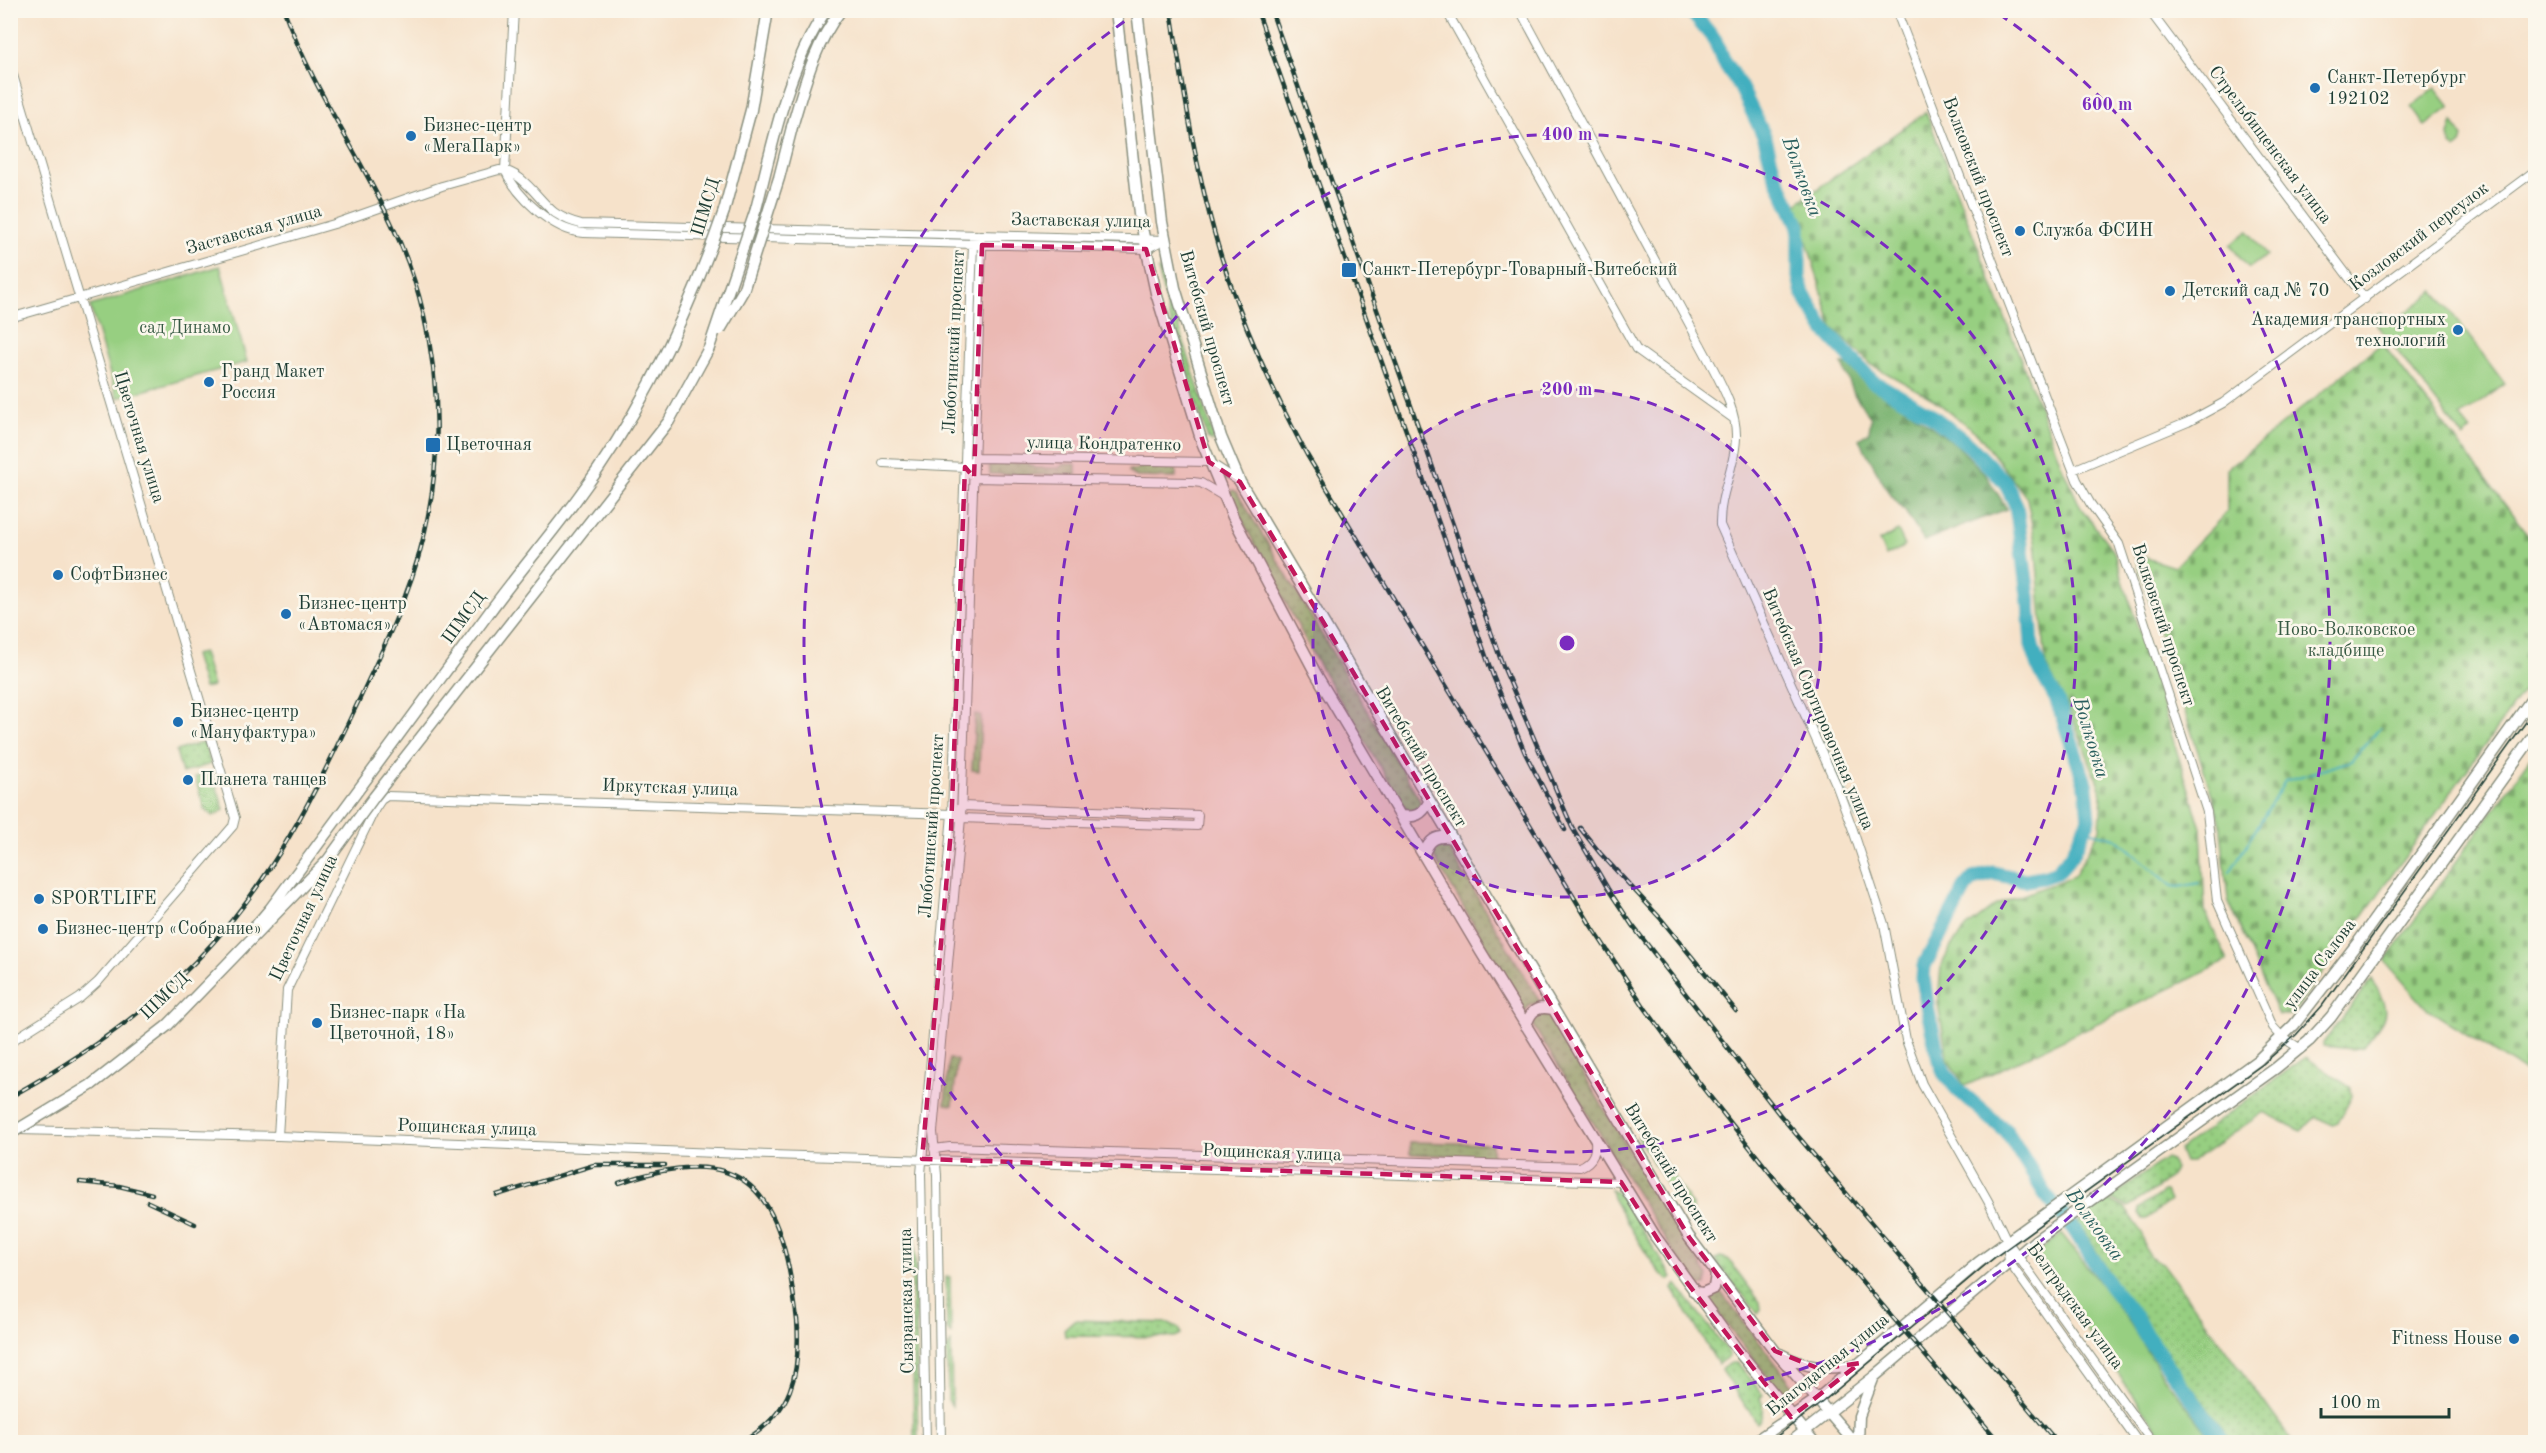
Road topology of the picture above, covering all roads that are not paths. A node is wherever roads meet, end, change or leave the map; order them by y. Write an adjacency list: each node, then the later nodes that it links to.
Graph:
1 (514, 10): 12 (street)
2 (768, 10): 48 (main road, ШМСД, bridge)
3 (826, 10): 21 (main road, ШМСД, bridge)
4 (841, 10): 21 (main road, bridge)
5 (1116, 10): 16 (main road, Витебский проспект)
6 (1137, 10): 15 (main road, Витебский проспект)
7 (1446, 10): 22 (street)
8 (1520, 10): 22 (street, Витебская Сортировочная улица)
9 (1896, 10): 29 (street, Волковский проспект)
10 (2149, 10): 19 (street, Стрельбищенская улица)
11 (10, 65): 18 (street, Цветочная улица)
12 (505, 170): 14 (street, Заставская улица); 17 (street, Заставская улица); 18 (street, Заставская улица)
13 (2535, 170): 19 (street, Козловский переулок)
14 (978, 236): 16 (street, Заставская улица); 17 (street, Люботинский проспект)
15 (1165, 240): 16 (street, Заставская улица); 23 (main road, Витебский проспект)
16 (1145, 244): 17 (street, Заставская улица); 24 (main road, Витебский проспект)
17 (978, 245): 25 (street, Люботинский проспект); 28 (street, Люботинский проспект)
18 (80, 297): 20 (street, Заставская улица); 46 (street, Цветочная улица)
19 (2365, 298): 29 (street, Козловский переулок)
20 (10, 318)
21 (709, 348): 48 (main road, ШМСД, bridge)
22 (1734, 419): 55 (street, Витебская Сортировочная улица)
23 (1221, 437): 24 (main road); 31 (main road, Витебский проспект)
24 (1202, 442): 26 (main road, Витебский проспект)
25 (975, 458): 26 (street, улица Кондратенко); 28 (street); 30 (street, Люботинский проспект)
26 (1209, 462): 31 (street); 32 (main road, Витебский проспект)
27 (883, 463): 28 (street)
28 (965, 467): 30 (street); 38 (street, Люботинский проспект)
29 (2073, 470): 45 (street, Волковский проспект)
30 (974, 478): 32 (street, улица Кондратенко); 37 (street, Люботинский проспект)
31 (1240, 482): 36 (main road, Витебский проспект)
32 (1223, 496): 39 (main road, Витебский проспект)
33 (2535, 693): 45 (main road, улица Салова)
34 (2535, 732): 47 (main road)
35 (387, 796): 38 (street, Иркутская улица); 49 (street, Цветочная улица)
36 (1429, 802): 39 (main road); 41 (main road, Витебский проспект)
37 (962, 806): 38 (street); 40 (street, Люботинский проспект); 40 (street, Иркутская улица)
38 (952, 814): 40 (street, Иркутская улица); 52 (street, Люботинский проспект)
39 (1401, 816): 42 (main road, Витебский проспект)
40 (961, 818): 51 (street, Люботинский проспект)
41 (1450, 837): 42 (main road); 43 (main road, Витебский проспект)
42 (1424, 854): 44 (main road, Витебский проспект)
43 (1552, 1009): 44 (main road); 57 (main road, Витебский проспект)
44 (1526, 1026): 50 (main road, Витебский проспект)
45 (2283, 1038): 47 (street, Волковский проспект); 55 (main road, улица Салова)
46 (10, 1042)
47 (2301, 1049): 56 (main road)
48 (10, 1131): 49 (street, Рощинская улица)
49 (278, 1136): 52 (street, Рощинская улица)
50 (1595, 1138): 51 (street, Рощинская улица); 54 (main road, Витебский проспект)
51 (936, 1147): 52 (street); 53 (street, Люботинский проспект)
52 (922, 1159): 53 (street, Рощинская улица); 66 (street, Сызранская улица)
53 (937, 1159): 54 (street, Рощинская улица); 67 (street, Сызранская улица)
54 (1621, 1182): 58 (main road, Витебский проспект)
55 (2007, 1241): 56 (street, Белградская улица); 60 (main road, Благодатная улица)
56 (2013, 1258): 61 (main road, Благодатная улица); 72 (street, Белградская улица); 73 (street, Белградская улица)
57 (1716, 1275): 58 (main road); 59 (main road, Витебский проспект)
58 (1694, 1292): 64 (main road, Витебский проспект)
59 (1775, 1351): 60 (main road); 62 (main road, Витебский проспект)
60 (1860, 1363): 62 (main road, Благодатная улица)
61 (1875, 1376): 63 (main road, Благодатная улица); 71 (main road)
62 (1816, 1400): 63 (main road, Витебский проспект); 64 (main road, Благодатная улица)
63 (1828, 1413): 65 (main road, Благодатная улица); 71 (main road, Витебский проспект)
64 (1791, 1417): 65 (main road, Витебский проспект); 68 (main road, Благодатная улица)
65 (1804, 1433): 69 (main road, Благодатная улица); 70 (main road, Витебский проспект)
66 (926, 1443)
67 (941, 1443)
68 (1754, 1443)
69 (1791, 1443)
70 (1814, 1443)
71 (1856, 1443)
72 (2138, 1443)
73 (2152, 1443)

